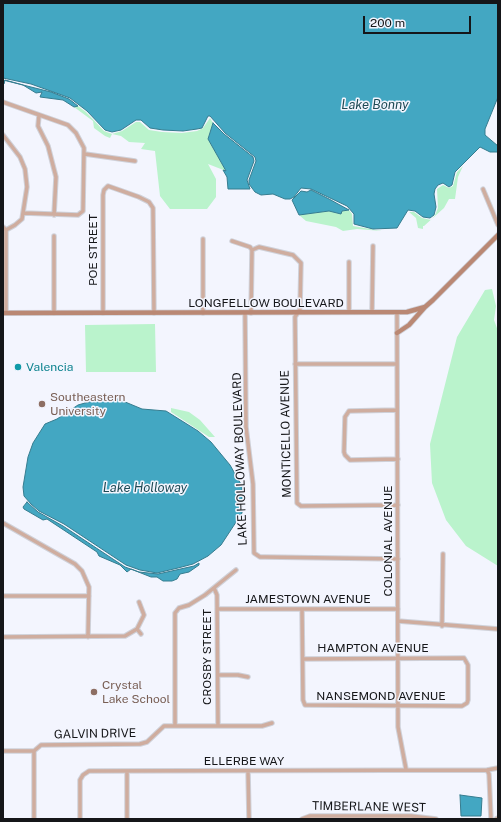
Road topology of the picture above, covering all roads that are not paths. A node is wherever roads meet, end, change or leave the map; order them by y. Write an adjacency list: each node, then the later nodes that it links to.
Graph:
1 (3, 102): 2 (street)
2 (39, 115): 4 (street); 8 (street)
3 (3, 134): 7 (street)
4 (85, 154): 5 (street); 8 (street)
5 (135, 161)
6 (483, 189): 9 (street)
7 (24, 213): 8 (street); 10 (street)
8 (54, 215)
9 (498, 225)
10 (4, 229): 21 (street)
11 (498, 234): 18 (street)
12 (54, 236): 22 (street)
13 (203, 239): 25 (street)
14 (232, 241): 16 (street)
15 (373, 246): 20 (street)
16 (252, 250): 27 (street); 28 (street, MONTICELLO AVENUE)
17 (349, 262): 19 (street)
18 (425, 307): 29 (street, LONGFELLOW BOULEVARD); 30 (street)
19 (349, 312): 20 (street, LONGFELLOW BOULEVARD); 28 (street, LONGFELLOW BOULEVARD)
20 (372, 312): 29 (street, LONGFELLOW BOULEVARD)
21 (4, 313): 22 (street, LONGFELLOW BOULEVARD)
22 (54, 313): 23 (street, LONGFELLOW BOULEVARD)
23 (103, 313): 24 (street, LONGFELLOW BOULEVARD); 24 (street, POE STREET)
24 (154, 313): 25 (street, LONGFELLOW BOULEVARD)
25 (202, 313): 26 (street, LONGFELLOW BOULEVARD)
26 (245, 313): 27 (street, LONGFELLOW BOULEVARD); 38 (street, LAKE HOLLOWAY BOULEVARD)
27 (252, 313): 28 (street, LONGFELLOW BOULEVARD)
28 (298, 313): 31 (street, MONTICELLO AVENUE)
29 (397, 313): 30 (street, COLONIAL AVENUE)
30 (397, 333): 32 (street, COLONIAL AVENUE)
31 (295, 364): 32 (street); 35 (street, MONTICELLO AVENUE)
32 (397, 364): 33 (street, COLONIAL AVENUE)
33 (397, 410): 34 (street, COLONIAL AVENUE); 34 (street)
34 (398, 460): 35 (street, COLONIAL AVENUE)
35 (398, 505): 38 (street, COLONIAL AVENUE)
36 (3, 523): 42 (street)
37 (444, 554): 48 (street)
38 (398, 559): 46 (street, COLONIAL AVENUE)
39 (236, 570): 40 (street)
40 (214, 588): 44 (street, CROSBY STREET); 61 (street)
41 (3, 596): 42 (street)
42 (88, 596): 53 (street)
43 (139, 602): 49 (street)
44 (217, 609): 45 (street, JAMESTOWN AVENUE); 56 (street, CROSBY STREET)
45 (302, 609): 46 (street, JAMESTOWN AVENUE); 55 (street)
46 (398, 609): 47 (street, COLONIAL AVENUE)
47 (398, 622): 48 (street); 54 (street, COLONIAL AVENUE)
48 (442, 626): 50 (street)
49 (137, 629): 51 (street); 53 (street)
50 (498, 629)
51 (141, 634)
52 (3, 637): 53 (street)
53 (88, 637)
54 (398, 658): 55 (street, HAMPTON AVENUE); 58 (street, COLONIAL AVENUE); 59 (street, HAMPTON AVENUE)
55 (303, 659): 58 (street, NANSEMOND AVENUE)
56 (218, 675): 57 (street); 62 (street, CROSBY STREET)
57 (248, 677)
58 (398, 706): 59 (street, NANSEMOND AVENUE); 66 (street, COLONIAL AVENUE)
59 (459, 706)
60 (272, 723): 62 (street, GALVIN DRIVE)
61 (175, 726): 62 (street, GALVIN DRIVE); 64 (street, GALVIN DRIVE)
62 (218, 726)
63 (3, 751): 64 (street, GALVIN DRIVE)
64 (34, 751): 70 (street)
65 (498, 768): 67 (street, ELLERBE WAY)
66 (406, 769): 67 (street, ELLERBE WAY); 69 (street, ELLERBE WAY)
67 (487, 770): 76 (street)
68 (126, 771): 69 (street, ELLERBE WAY); 71 (street, ELLERBE WAY); 72 (street)
69 (248, 771): 73 (street)
70 (34, 819)
71 (80, 819)
72 (127, 819)
73 (249, 819)
74 (302, 819): 75 (street, TIMBERLANE WEST)
75 (436, 819)
76 (491, 819)

